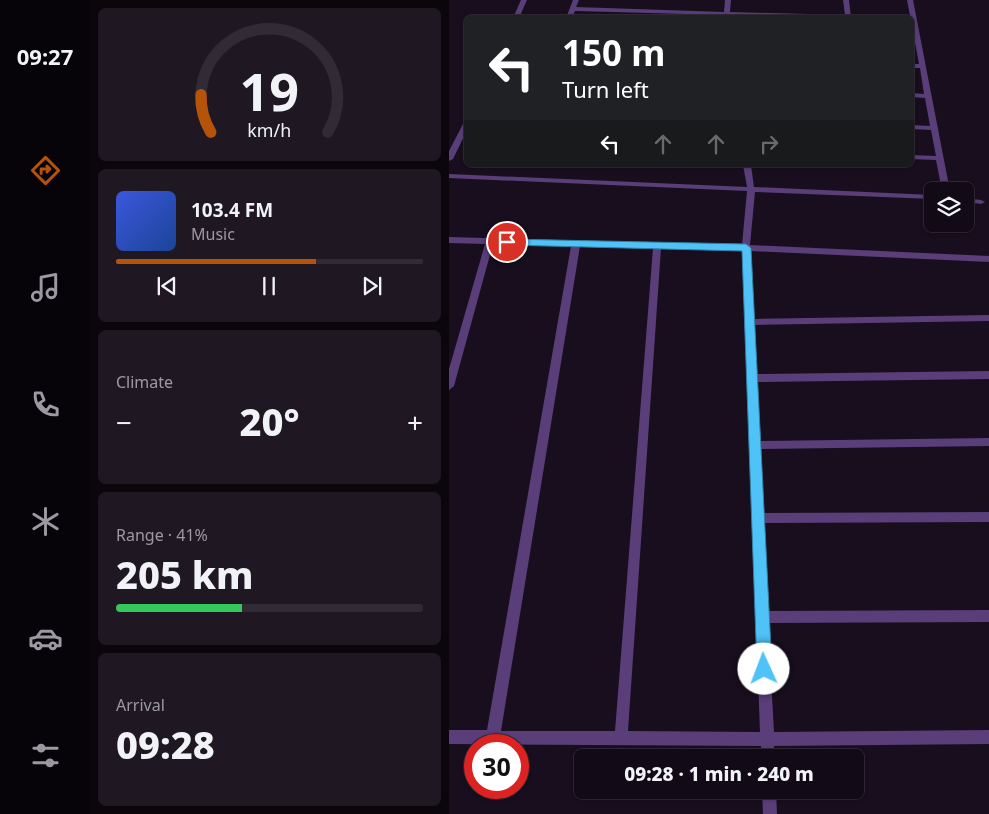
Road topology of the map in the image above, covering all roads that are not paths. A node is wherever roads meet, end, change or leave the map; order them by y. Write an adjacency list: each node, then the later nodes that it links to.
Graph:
1 (524, 0): 7 (street)
2 (576, 0): 6 (street)
3 (728, 0): 9 (street)
4 (846, 0): 10 (street)
5 (909, 0): 11 (street)
6 (572, 9): 8 (street); 9 (street)
7 (517, 15)
8 (570, 15)
9 (727, 15)
10 (848, 15)
11 (911, 15)
12 (915, 43): 14 (street)
13 (914, 66): 14 (street)
14 (922, 66): 16 (street)
15 (914, 95): 16 (street)
16 (928, 96): 18 (street)
17 (914, 127): 18 (street)
18 (934, 128): 21 (street)
19 (463, 139): 22 (street)
20 (914, 157): 21 (street)
21 (939, 158): 25 (street)
22 (449, 159)
23 (747, 167): 26 (street)
24 (449, 176): 26 (street)
25 (944, 182)
26 (751, 190): 27 (street); 34 (street)
27 (924, 197)
28 (974, 201): 29 (street)
29 (981, 202)
30 (449, 240): 31 (street)
31 (491, 241): 32 (street); 40 (street)
32 (576, 243): 33 (street); 47 (street)
33 (657, 245): 34 (street); 52 (street)
34 (746, 248): 35 (street); 37 (street)
35 (989, 259)
36 (989, 318): 37 (street)
37 (749, 322): 39 (street)
38 (989, 375): 39 (street)
39 (752, 378): 42 (street)
40 (449, 386)
41 (989, 442): 42 (street)
42 (755, 445): 44 (street)
43 (989, 517): 44 (street)
44 (758, 518): 46 (street)
45 (989, 616): 46 (street)
46 (762, 617): 53 (street)
47 (494, 734)
48 (449, 737): 49 (street)
49 (464, 737)
50 (529, 737): 52 (street)
51 (989, 737): 53 (street)
52 (621, 738): 53 (street)
53 (767, 740): 54 (street)
54 (768, 749)
55 (769, 799): 56 (street)
56 (770, 814)

